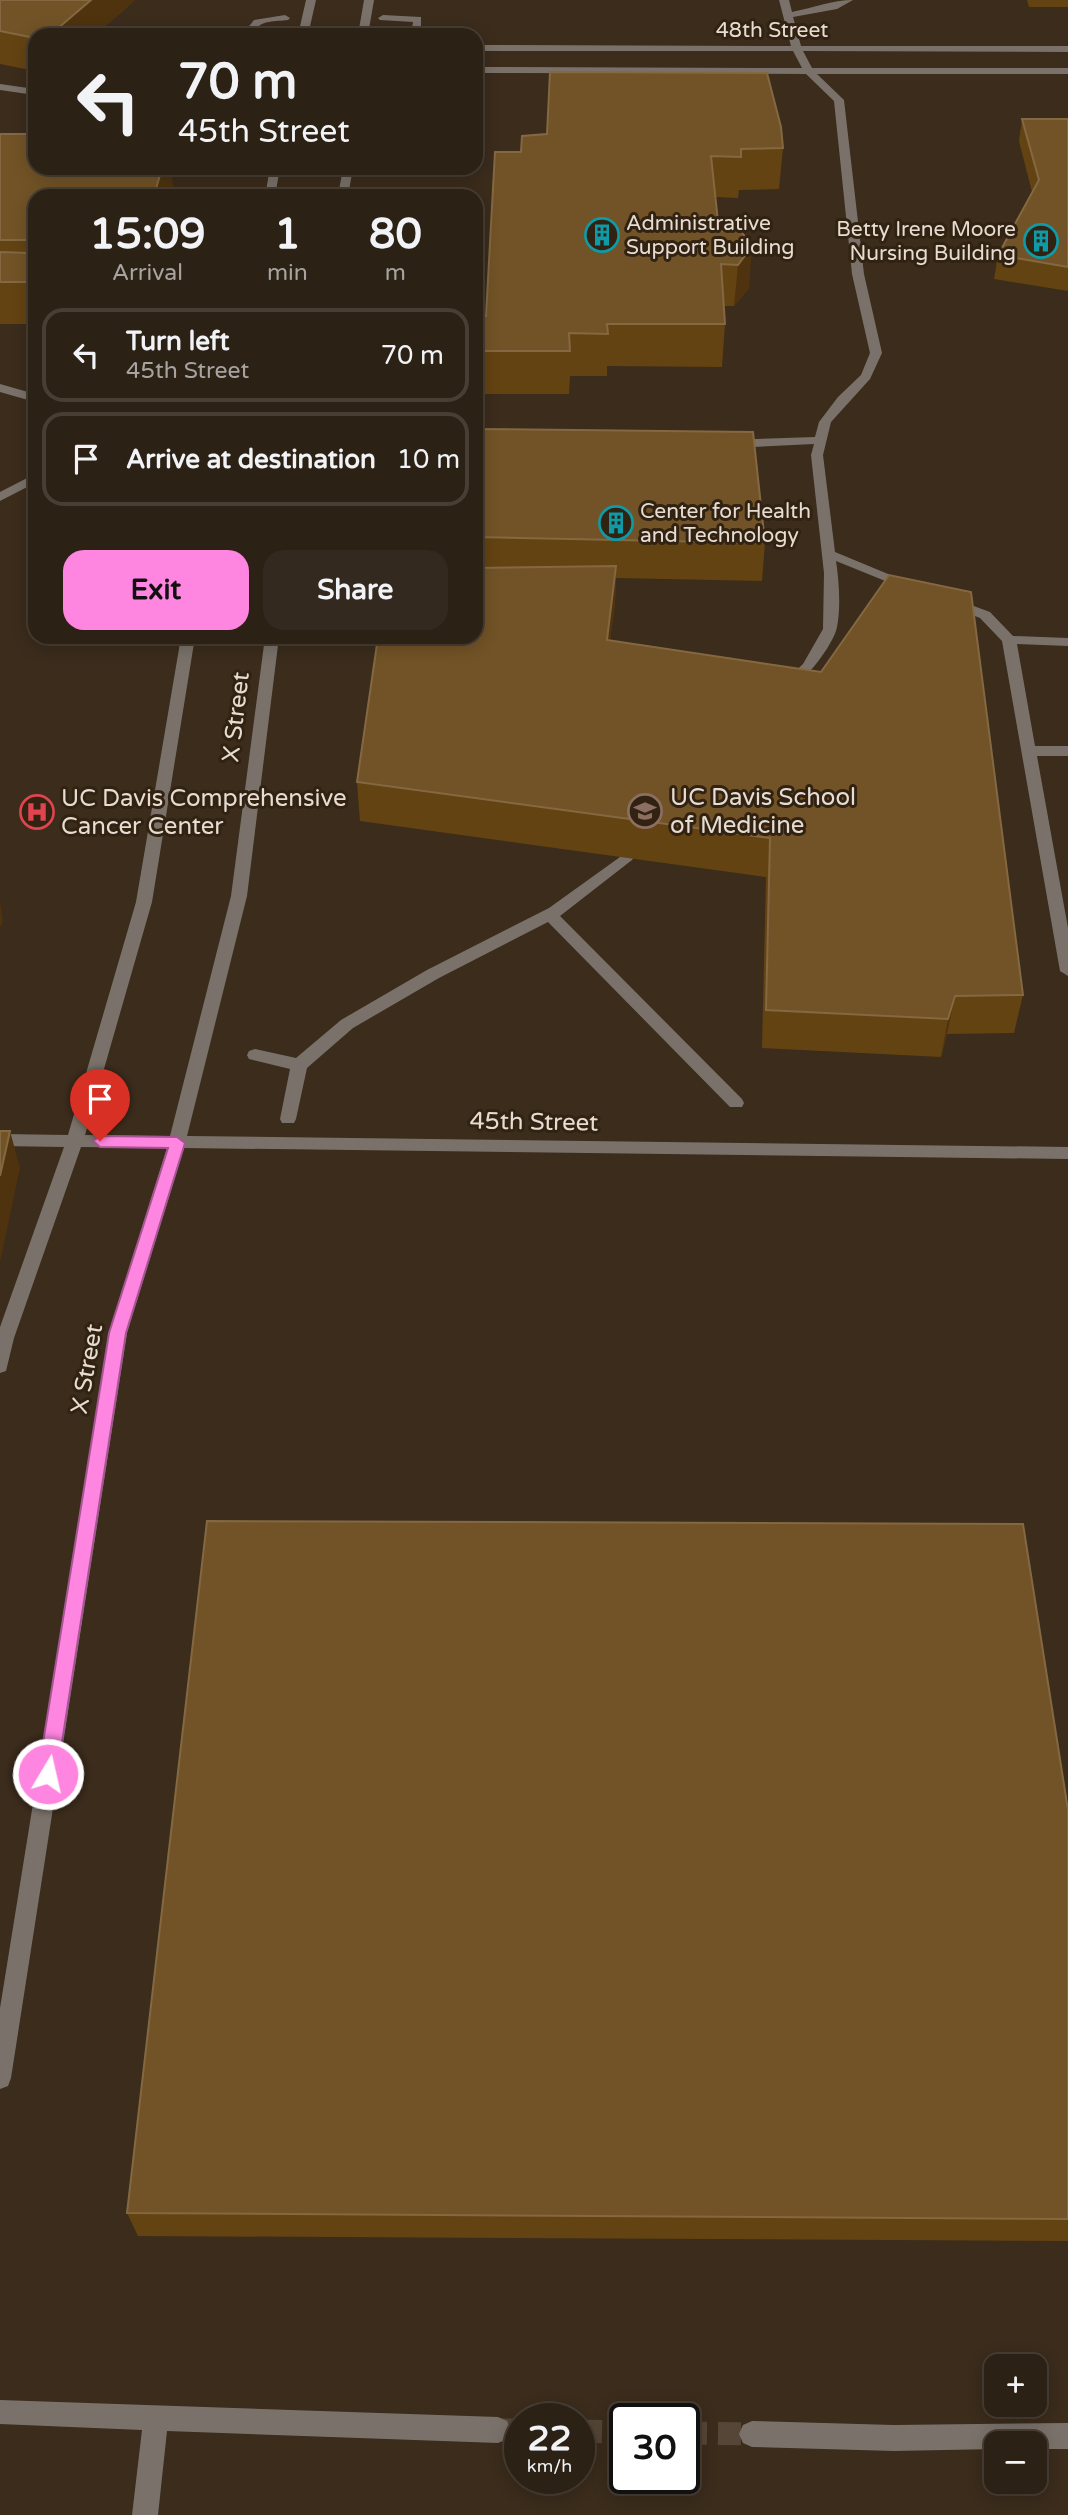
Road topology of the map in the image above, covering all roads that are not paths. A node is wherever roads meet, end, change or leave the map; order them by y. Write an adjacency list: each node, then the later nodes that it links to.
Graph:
1 (311, 0): 9 (street)
2 (783, 0): 5 (street)
3 (848, 0): 5 (street)
4 (371, 4): 10 (street)
5 (786, 16): 14 (street)
6 (285, 18): 8 (street)
7 (383, 18): 11 (street)
8 (251, 28)
9 (305, 28)
10 (365, 28)
11 (417, 28)
12 (483, 48): 14 (street, 48th Street)
13 (1068, 49): 14 (street, 48th Street)
14 (797, 50): 16 (street)
15 (483, 70): 16 (street, 48th Street)
16 (809, 71): 17 (street, 48th Street); 22 (street)
17 (1068, 71)
18 (0, 87): 19 (street)
19 (28, 91)
20 (0, 388): 21 (street)
21 (28, 396)
22 (821, 440): 23 (street); 26 (street)
23 (711, 444)
24 (28, 482): 25 (street)
25 (0, 497)
26 (828, 554): 27 (street); 31 (street)
27 (1009, 640): 28 (street); 32 (street)
28 (1068, 642)
29 (187, 644): 43 (street)
30 (271, 644): 44 (street, X Street)
31 (779, 694)
32 (1031, 751): 33 (street); 36 (street)
33 (1068, 751)
34 (628, 857): 35 (street)
35 (549, 914): 39 (street); 40 (street)
36 (1066, 953): 37 (street)
37 (1068, 971)
38 (255, 1055): 39 (street)
39 (299, 1065): 41 (street)
40 (736, 1103)
41 (288, 1119)
42 (0, 1140): 43 (street, 45th Street)
43 (75, 1141): 44 (street, 45th Street); 46 (street)
44 (177, 1143): 45 (street, 45th Street); 47 (street, X Street)
45 (1068, 1153)
46 (0, 1366)
47 (0, 2078)
48 (0, 2412): 49 (street)
49 (156, 2417): 50 (street); 53 (street)
50 (498, 2430)
51 (752, 2434): 52 (street)
52 (1068, 2436)
53 (145, 2515)

